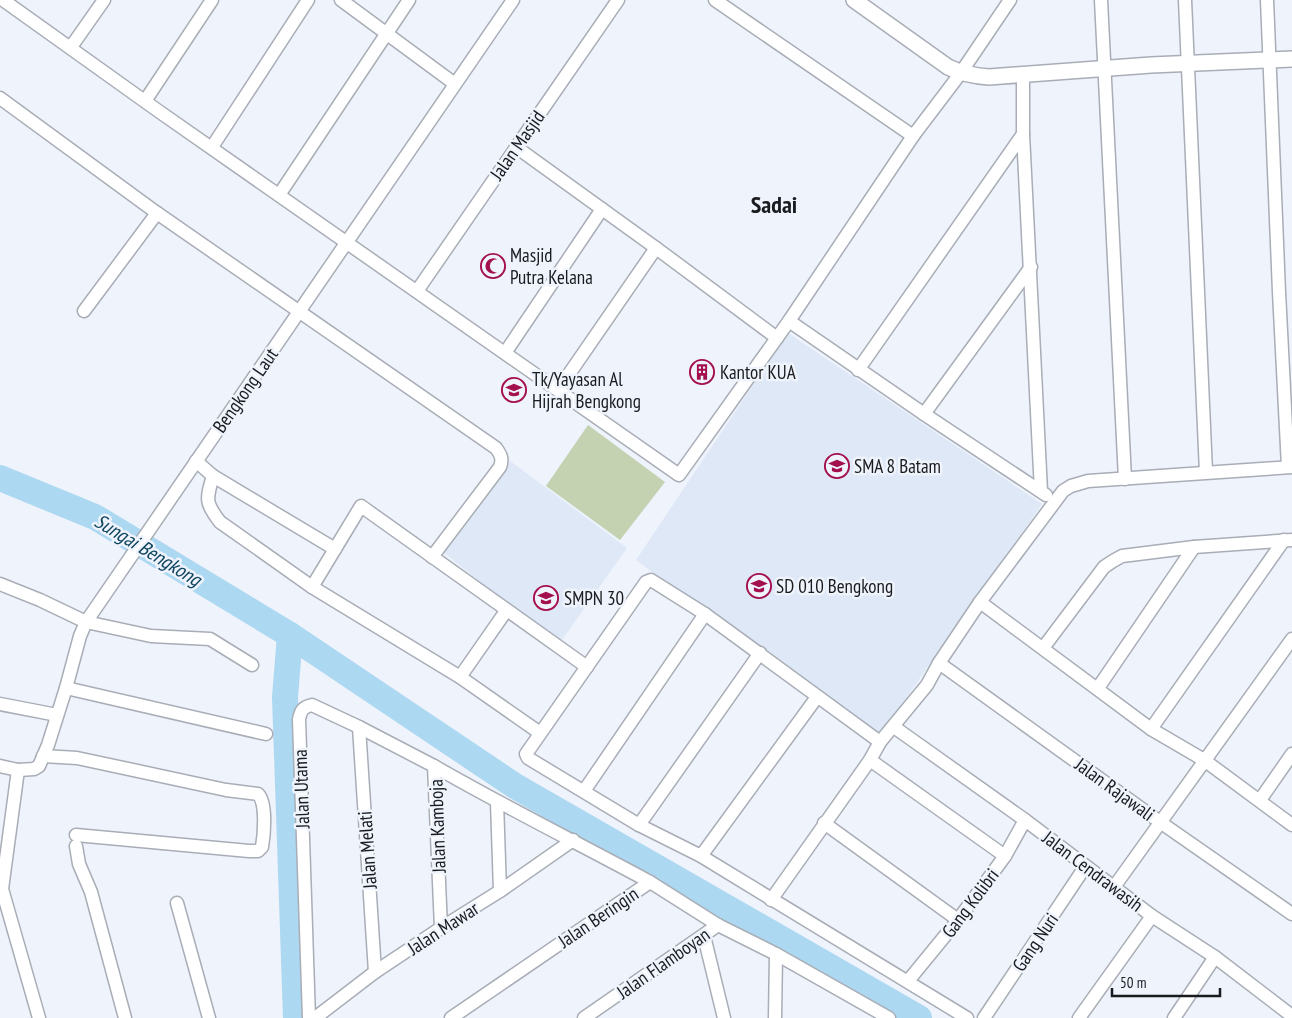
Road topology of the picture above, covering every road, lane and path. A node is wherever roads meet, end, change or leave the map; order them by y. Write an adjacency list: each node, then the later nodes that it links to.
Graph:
1 (3, 0): 16 (street)
2 (104, 0): 16 (street)
3 (212, 0): 25 (street)
4 (308, 0): 28 (street)
5 (341, 0): 15 (street)
6 (410, 0): 15 (street)
7 (513, 0): 23 (street, Bengkong Laut)
8 (618, 0): 29 (street, Jalan Masjid)
9 (715, 0): 27 (street)
10 (854, 0): 21 (street)
11 (1009, 0): 21 (street)
12 (1101, 0): 20 (street)
13 (1185, 0): 19 (street)
14 (1267, 0): 18 (street)
15 (387, 32): 23 (street); 30 (street)
16 (71, 47): 25 (street)
17 (1292, 59): 18 (street)
18 (1270, 60): 19 (street); 46 (street)
19 (1187, 64): 20 (street); 47 (street)
20 (1104, 69): 22 (street); 49 (street)
21 (960, 74): 22 (street); 27 (street)
22 (1023, 75): 26 (street)
23 (455, 84): 33 (street, Bengkong Laut)
24 (0, 98): 32 (street)
25 (144, 101): 28 (street)
26 (1023, 134): 35 (street); 42 (street)
27 (913, 136): 39 (street)
28 (212, 147): 30 (street)
29 (516, 147): 31 (street); 36 (street, Jalan Masjid)
30 (279, 194): 33 (street)
31 (602, 209): 34 (street); 41 (street)
32 (157, 213): 37 (street); 38 (street)
33 (346, 242): 36 (street); 38 (street, Bengkong Laut)
34 (656, 248): 40 (street); 43 (street)
35 (1031, 267): 44 (street); 50 (street)
36 (417, 291): 41 (street)
37 (84, 311)
38 (299, 312): 45 (street, Bengkong Laut); 55 (street)
39 (789, 321): 40 (street); 42 (street)
40 (777, 338): 43 (street)
41 (505, 353): 43 (street)
42 (858, 370): 44 (street)
43 (558, 390)
44 (924, 414): 50 (street)
45 (196, 461): 48 (street); 61 (street, Bengkong Laut)
46 (1290, 467): 47 (street)
47 (1206, 472): 49 (street)
48 (213, 476): 54 (street); 57 (street)
49 (1125, 479): 51 (street)
50 (1041, 492): 51 (street)
51 (1054, 502): 58 (street)
52 (1288, 540): 53 (street); 76 (street)
53 (1194, 547): 63 (street); 70 (street)
54 (335, 549): 55 (street); 57 (street)
55 (432, 557): 59 (street)
56 (0, 584): 61 (street)
57 (312, 587): 68 (street)
58 (980, 602): 63 (street); 65 (street)
59 (506, 611): 67 (street); 68 (street)
60 (706, 614): 64 (street); 67 (street); 87 (street)
61 (86, 622): 66 (street); 69 (street, Bengkong Laut)
62 (1292, 639): 83 (street)
63 (1043, 648): 70 (street)
64 (760, 654): 71 (street); 93 (street)
65 (939, 663): 75 (street); 91 (street, Jalan Rajawali)
66 (252, 666)
67 (587, 667): 77 (street)
68 (460, 677): 77 (street)
69 (66, 688): 73 (street, Bengkong Laut); 78 (street)
70 (1098, 688): 76 (street)
71 (817, 697): 79 (street); 96 (street)
72 (0, 704): 73 (street)
73 (57, 715): 81 (street, Bengkong Laut)
74 (359, 727): 85 (street, Jalan Utama); 113 (street, Jalan Melati); 120 (street, Jalan Utama)
75 (894, 727): 79 (street); 90 (street, Jalan Cendrawasih)
76 (1152, 729): 83 (street)
77 (540, 733): 87 (street)
78 (266, 734)
79 (880, 742): 82 (street)
80 (1292, 754): 88 (street)
81 (43, 756): 86 (street); 118 (street)
82 (870, 760): 92 (street); 97 (street)
83 (1204, 760): 88 (street); 91 (street)
84 (0, 766): 86 (street)
85 (434, 766): 89 (street, Jalan Kamboja); 109 (street, Jalan Kamboja)
86 (18, 770): 101 (street)
87 (584, 791): 93 (street)
88 (1260, 800): 94 (street)
89 (497, 802): 95 (street, Jalan Kamboja); 102 (street)
90 (1025, 820): 97 (street, Gang Kolibri); 98 (street, Jalan Cendrawasih)
91 (1160, 822): 100 (street); 105 (street, Jalan Rajawali)
92 (824, 823): 103 (street); 107 (street)
93 (639, 825): 96 (street)
94 (1292, 825)
95 (573, 840): 99 (street, Jalan Kamboja); 102 (street, Jalan Mawar)
96 (701, 856): 103 (street)
97 (1005, 856): 107 (street, Gang Kolibri)
98 (1085, 867): 100 (street, Jalan Cendrawasih); 127 (street, Gang Nuri)
99 (650, 882): 108 (street, Jalan Beringin); 122 (street, Jalan Beringin)
100 (1114, 886): 106 (street, Jalan Cendrawasih)
101 (1, 889): 117 (street)
102 (500, 891): 109 (street, Jalan Mawar)
103 (771, 900): 114 (street)
104 (177, 903): 119 (street)
105 (1292, 914)
106 (1152, 916): 112 (street, Jalan Cendrawasih); 128 (street)
107 (958, 920): 114 (street, Gang Kolibri)
108 (718, 925): 110 (street, Jalan Flamboyan); 111 (street, Jalan Beringin)
109 (441, 928): 113 (street, Jalan Mawar)
110 (704, 936): 116 (street); 123 (street, Jalan Flamboyan)
111 (776, 954): 124 (street); 125 (street, Jalan Beringin)
112 (1216, 957): 115 (street, Jalan Cendrawasih); 129 (street)
113 (375, 972): 121 (street, Jalan Mawar)
114 (908, 981): 126 (street)
115 (1286, 1015)
116 (722, 1017)
117 (38, 1018)
118 (125, 1018)
119 (208, 1018)
120 (309, 1018)
121 (315, 1018)
122 (451, 1018)
123 (584, 1018)
124 (776, 1018)
125 (889, 1018)
126 (967, 1018)
127 (984, 1018)
128 (1080, 1018)
129 (1174, 1018)

